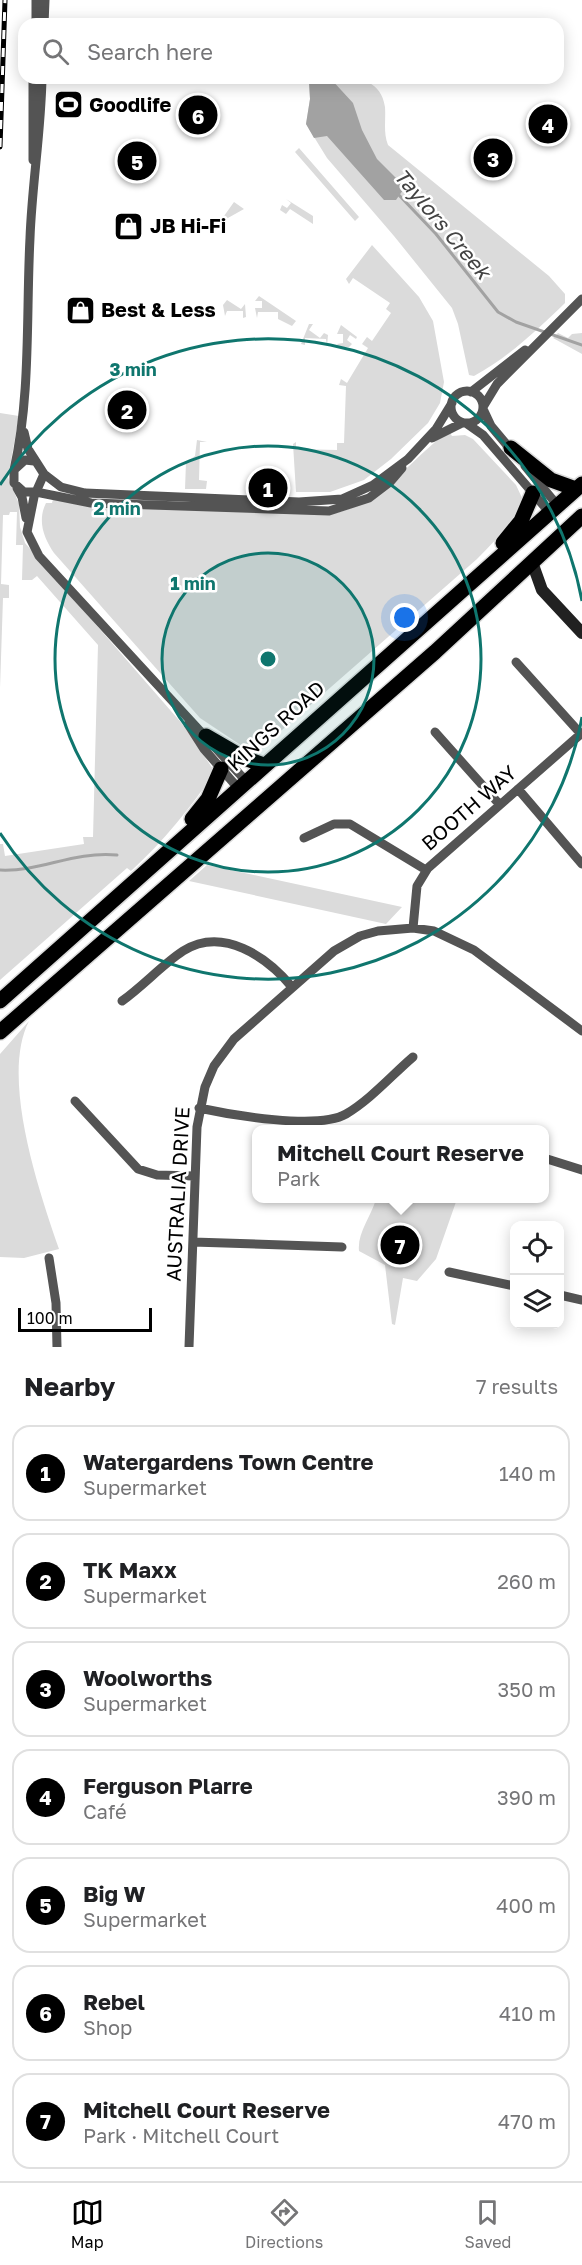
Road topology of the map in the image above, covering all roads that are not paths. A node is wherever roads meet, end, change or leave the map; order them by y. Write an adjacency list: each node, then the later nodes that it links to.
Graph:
1 (36, 0): 3 (street)
2 (45, 0): 4 (street)
3 (36, 18)
4 (44, 18)
5 (33, 84): 7 (street)
6 (42, 84): 7 (street)
7 (34, 186): 14 (street)
8 (582, 298): 9 (street)
9 (534, 344): 10 (street); 12 (street)
10 (471, 392): 11 (street); 12 (street)
11 (452, 403): 13 (street); 15 (street)
12 (483, 408): 13 (street); 16 (street)
13 (464, 423): 15 (street); 24 (street)
14 (23, 426): 18 (street); 19 (street)
15 (427, 440): 17 (street)
16 (511, 448): 21 (main road); 25 (street)
17 (408, 459): 20 (street); 23 (street)
18 (34, 461): 19 (street); 20 (street)
19 (14, 470): 22 (street)
20 (44, 474): 23 (street)
21 (579, 486): 25 (main road, KINGS ROAD)
22 (16, 487): 23 (street); 27 (street)
23 (36, 492): 27 (street)
24 (533, 493): 25 (street); 31 (main road)
25 (554, 509): 28 (main road); 31 (main road, KINGS ROAD)
26 (582, 516): 28 (main road)
27 (28, 526): 35 (street)
28 (568, 529): 29 (main road)
29 (532, 562): 30 (main road); 32 (street)
30 (516, 577): 32 (street); 44 (main road)
31 (475, 578): 39 (main road, KINGS ROAD)
32 (543, 590): 33 (street)
33 (580, 633)
34 (516, 662): 37 (street)
35 (186, 719): 38 (street); 40 (street)
36 (435, 732): 43 (street)
37 (581, 733): 42 (street, BOOTH WAY)
38 (206, 736): 39 (main road); 41 (street)
39 (264, 765): 41 (main road, KINGS ROAD)
40 (220, 769): 41 (street); 46 (main road)
41 (242, 784): 44 (main road); 46 (main road, KINGS ROAD)
42 (518, 789): 43 (street, BOOTH WAY); 47 (street)
43 (500, 805): 48 (street, BOOTH WAY)
44 (259, 806): 53 (main road)
45 (304, 838): 48 (street)
46 (158, 861): 51 (main road, KINGS ROAD)
47 (582, 864)
48 (426, 870): 49 (street, BOOTH WAY)
49 (413, 928): 50 (street, AUSTRALIA DRIVE); 54 (street, AUSTRALIA DRIVE)
50 (292, 987): 52 (street); 57 (street, AUSTRALIA DRIVE)
51 (0, 1001)
52 (122, 1001)
53 (0, 1032)
54 (582, 1032)
55 (413, 1057): 57 (street)
56 (75, 1101): 60 (street)
57 (199, 1108): 60 (street, AUSTRALIA DRIVE)
58 (549, 1160): 59 (street)
59 (582, 1170)
60 (194, 1176): 61 (street, AUSTRALIA DRIVE)
61 (193, 1242): 62 (street); 69 (street, AUSTRALIA DRIVE)
62 (342, 1247)
63 (49, 1258): 68 (street)
64 (449, 1272): 65 (street)
65 (510, 1285)
66 (564, 1296): 67 (street)
67 (582, 1300)
68 (57, 1347)
69 (189, 1347)

